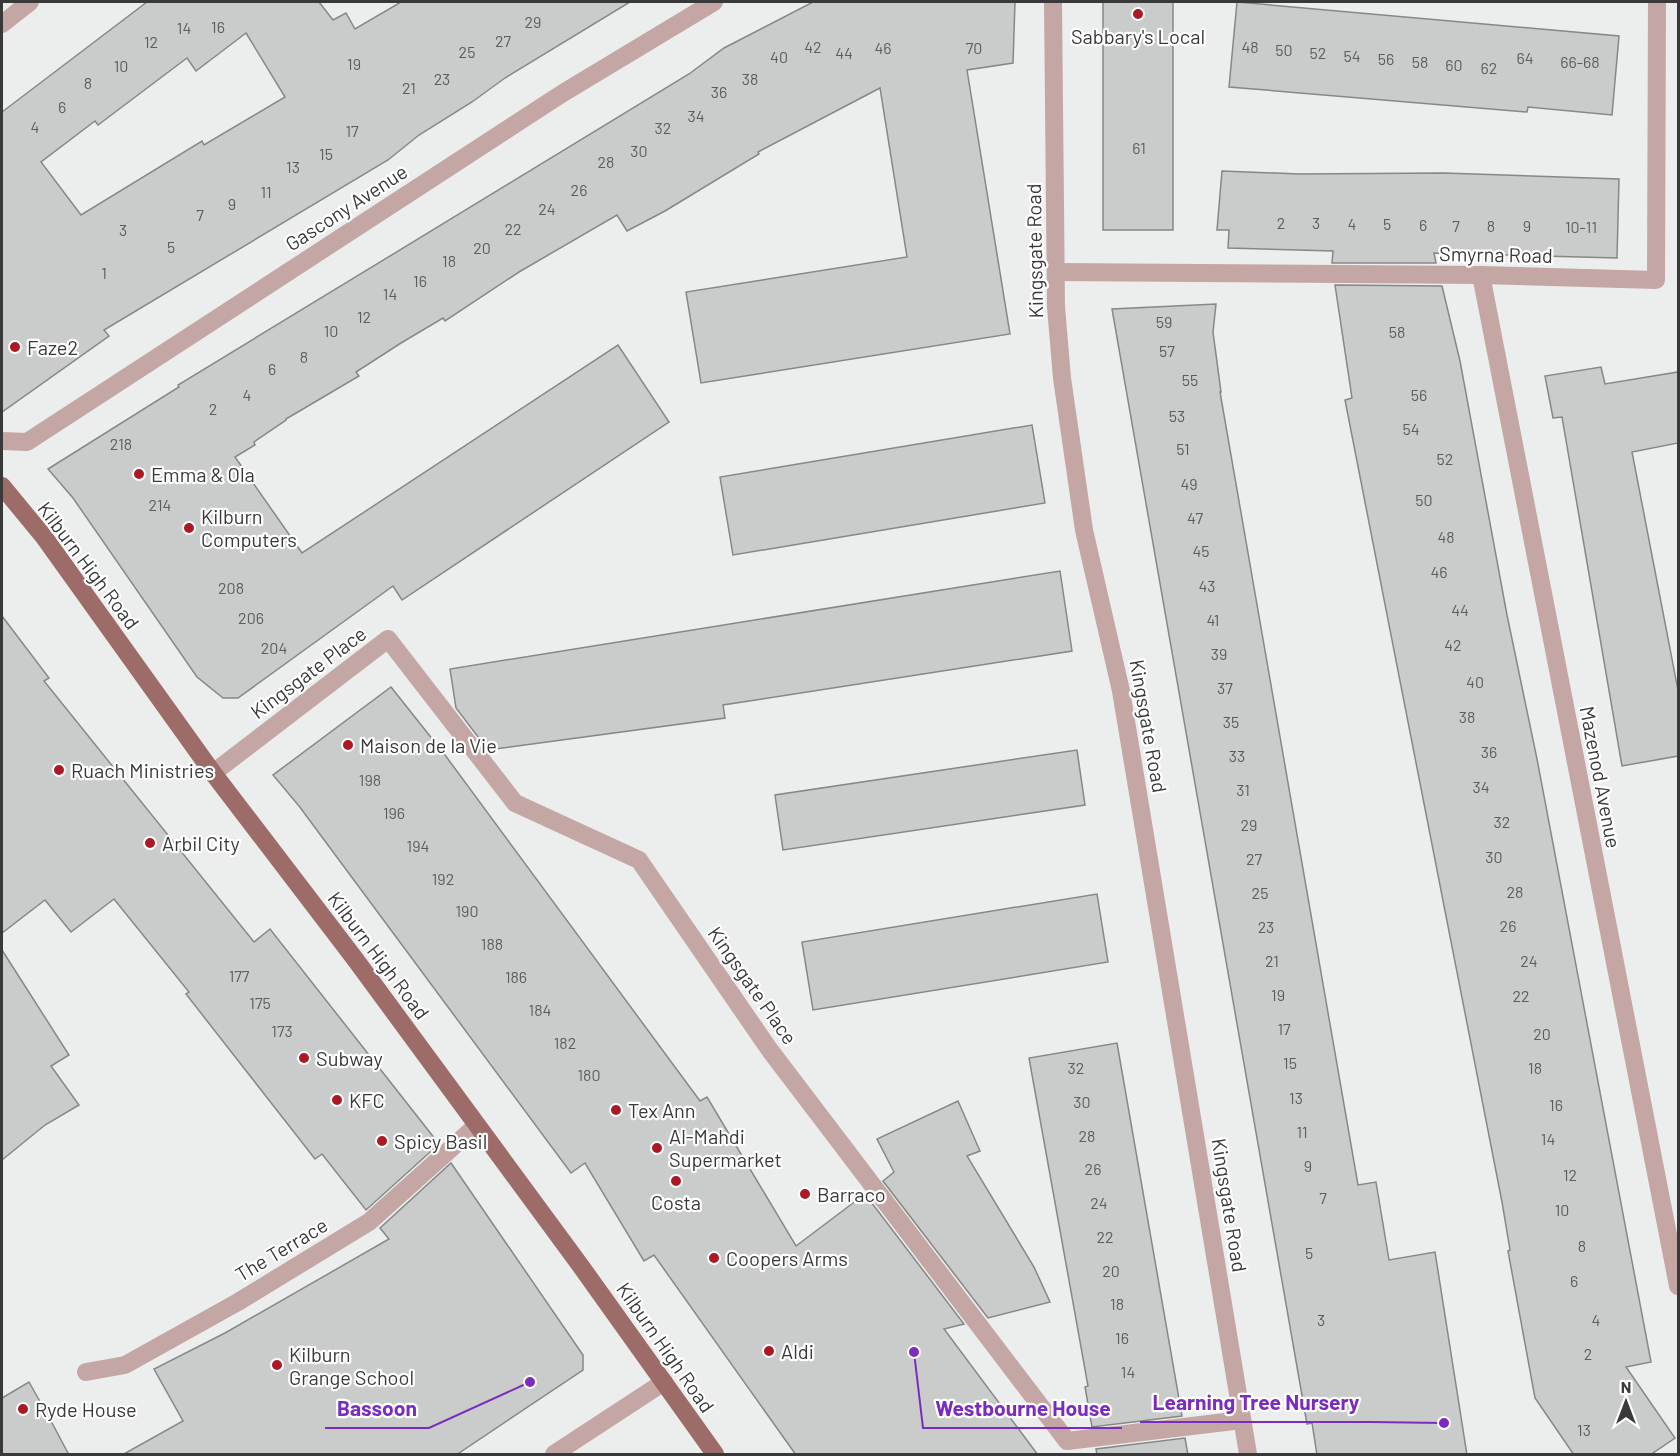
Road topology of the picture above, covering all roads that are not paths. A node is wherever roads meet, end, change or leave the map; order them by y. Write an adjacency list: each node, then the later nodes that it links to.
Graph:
1 (30, 2): 5 (street)
2 (714, 2): 8 (street, Gascony Avenue)
3 (1053, 2): 6 (street, Kingsgate Road)
4 (1658, 2): 7 (street, Smyrna Road)
5 (2, 24)
6 (1056, 272): 7 (street, Smyrna Road); 15 (street, Kingsgate Road)
7 (1481, 275): 12 (street, Mazenod Avenue)
8 (2, 441)
9 (2, 486): 10 (main road, Kilburn High Road)
10 (213, 773): 11 (main road, Kilburn High Road); 15 (street, Kingsgate Place)
11 (476, 1126): 13 (street, The Terrace); 14 (main road, Kilburn High Road)
12 (1678, 1286)
13 (86, 1372)
14 (664, 1382): 16 (street); 17 (main road, Kilburn High Road)
15 (1242, 1420): 18 (street, Kingsgate Road)
16 (554, 1455)
17 (715, 1455)
18 (1248, 1455)

